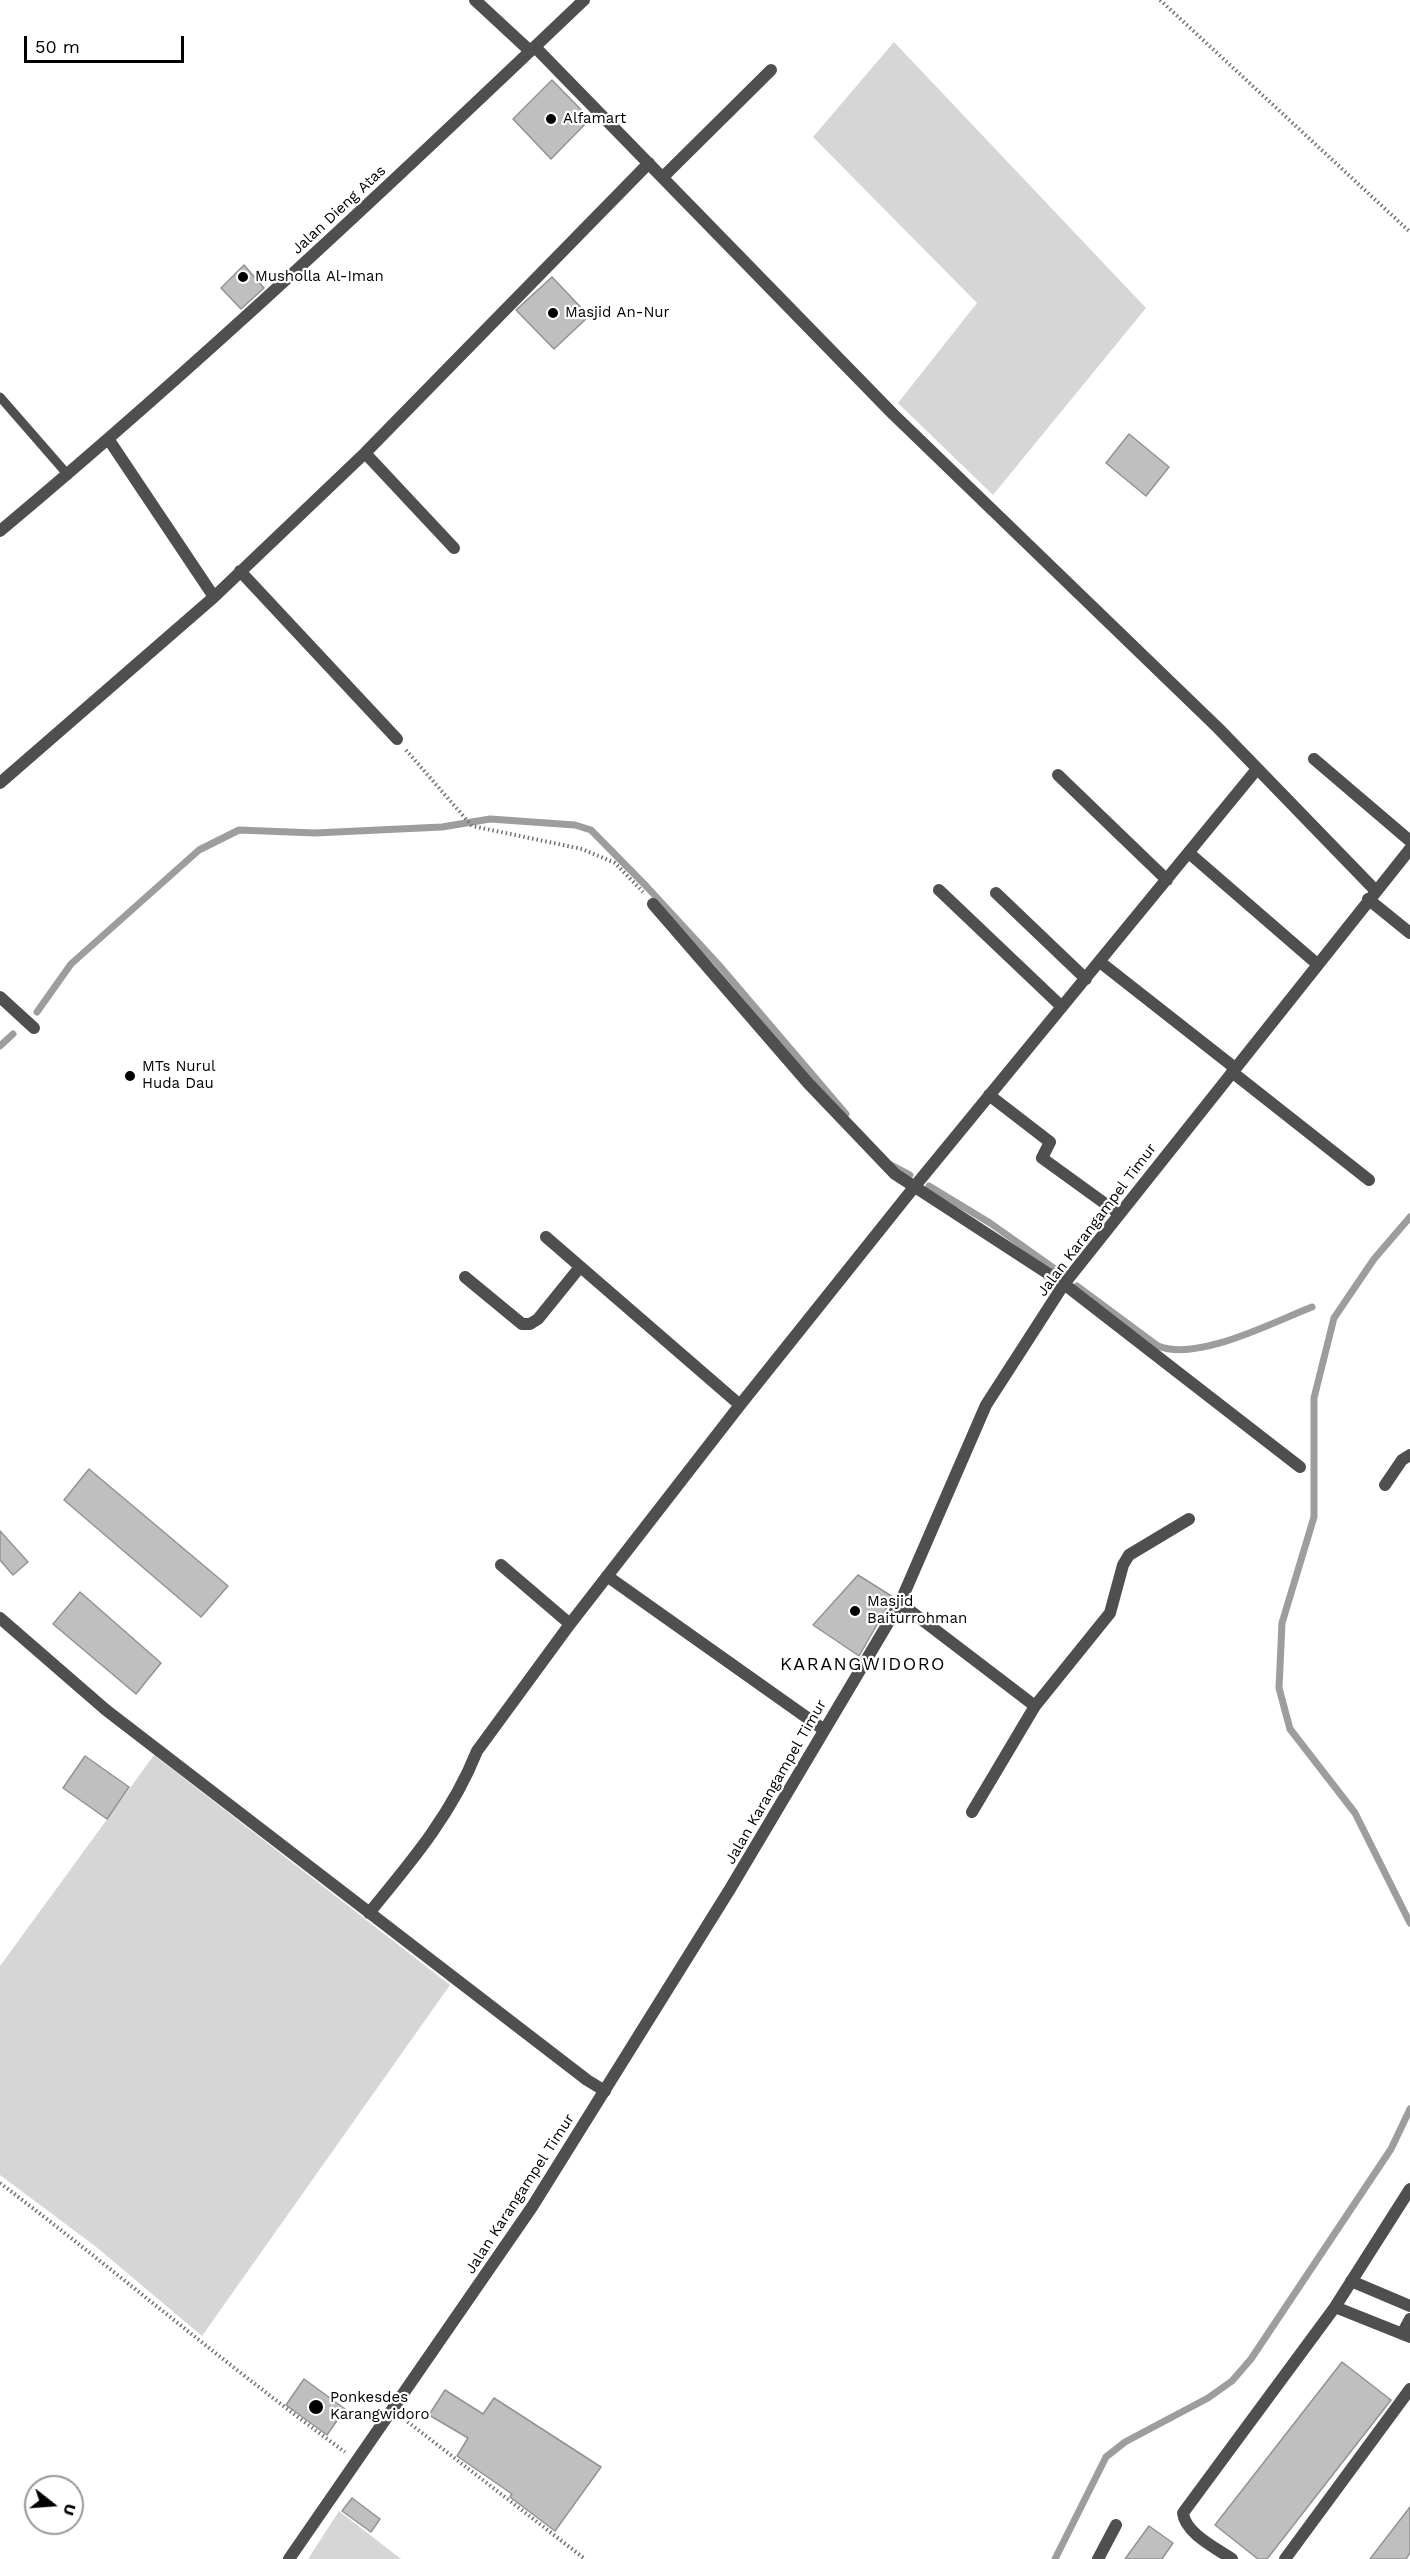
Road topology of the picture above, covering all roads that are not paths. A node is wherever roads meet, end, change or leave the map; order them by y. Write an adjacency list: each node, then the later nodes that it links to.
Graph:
1 (475, 0): 3 (street)
2 (584, 0): 3 (street, Jalan Dieng Atas)
3 (532, 49): 5 (street); 8 (street, Jalan Dieng Atas)
4 (771, 69): 6 (street)
5 (649, 163): 6 (street); 9 (street)
6 (663, 177): 17 (street)
7 (0, 396): 10 (lane)
8 (109, 440): 10 (street, Jalan Dieng Atas); 14 (street)
9 (365, 453): 12 (street); 13 (street)
10 (68, 475): 11 (street, Jalan Dieng Atas)
11 (0, 531)
12 (454, 548)
13 (240, 571): 14 (street); 15 (street)
14 (214, 597): 19 (street)
15 (397, 739)
16 (1314, 759): 20 (street)
17 (1257, 769): 22 (street); 26 (street)
18 (1058, 775): 23 (street)
19 (0, 783)
20 (1410, 841)
21 (1410, 849): 26 (street, Jalan Karangampel Timur)
22 (1189, 853): 23 (street); 30 (street)
23 (1167, 880): 29 (street)
24 (939, 890): 33 (street)
25 (996, 893): 31 (street)
26 (1372, 895): 28 (street); 30 (street, Jalan Karangampel Timur)
27 (653, 904): 38 (street)
28 (1410, 933)
29 (1100, 962): 31 (street); 35 (street)
30 (1316, 963): 35 (street, Jalan Karangampel Timur)
31 (1086, 979): 33 (street)
32 (0, 997): 34 (street)
33 (1062, 1007): 36 (street)
34 (34, 1028)
35 (1233, 1070): 37 (street); 39 (street, Jalan Karangampel Timur)
36 (989, 1095): 38 (street); 39 (street)
37 (1369, 1180)
38 (915, 1186): 43 (street); 44 (street)
39 (1118, 1213): 43 (street, Jalan Karangampel Timur)
40 (546, 1237): 41 (street)
41 (580, 1267): 42 (street); 44 (street)
42 (465, 1277)
43 (1064, 1284): 46 (street); 51 (street, Jalan Karangampel Timur)
44 (741, 1405): 50 (street)
45 (1410, 1455): 47 (street)
46 (1300, 1467)
47 (1385, 1485)
48 (1189, 1519): 54 (street)
49 (501, 1565): 53 (street)
50 (607, 1576): 53 (street); 55 (street)
51 (900, 1603): 54 (street); 55 (street, Jalan Karangampel Timur)
52 (0, 1618): 57 (street)
53 (570, 1624): 57 (street)
54 (1035, 1706): 56 (street)
55 (823, 1729): 58 (street, Jalan Karangampel Timur)
56 (972, 1812)
57 (369, 1913): 58 (street)
58 (605, 2091): 67 (street, Jalan Karangampel Timur)
59 (1410, 2189): 60 (street)
60 (1352, 2281): 61 (street); 62 (street)
61 (1410, 2306)
62 (1335, 2307): 64 (street); 69 (street)
63 (1410, 2319): 64 (street)
64 (1406, 2336)
65 (1410, 2389): 70 (street)
66 (1116, 2525): 68 (street)
67 (289, 2559)
68 (1098, 2559)
69 (1232, 2559)
70 (1285, 2559)

